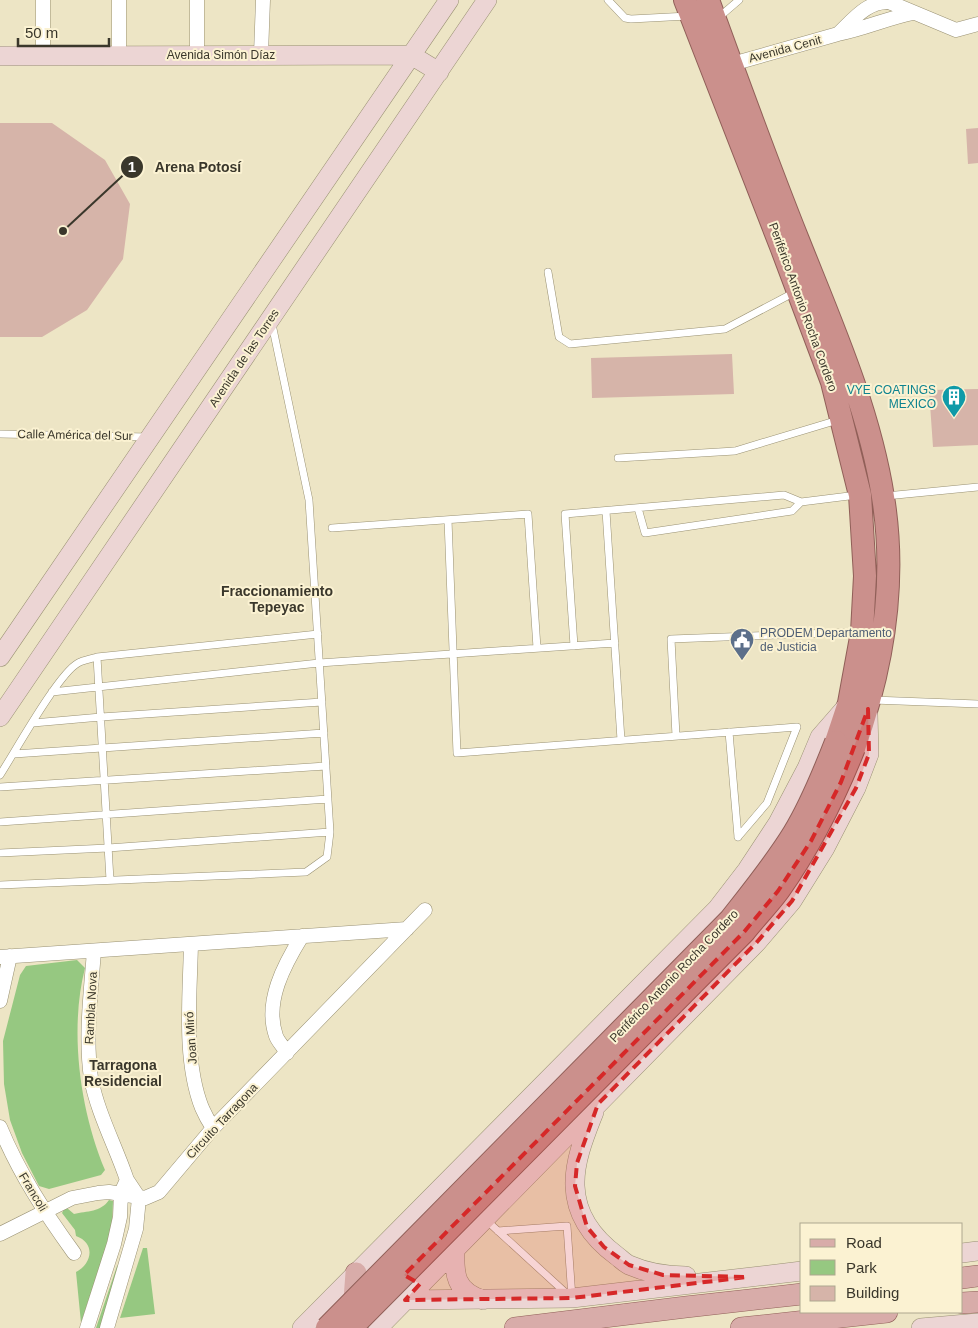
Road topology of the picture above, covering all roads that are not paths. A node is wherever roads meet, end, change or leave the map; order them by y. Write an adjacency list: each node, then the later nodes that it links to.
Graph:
1 (43, 0): 19 (street)
2 (119, 0): 15 (street)
3 (197, 0): 16 (street)
4 (263, 0): 14 (street)
5 (449, 0): 17 (main road)
6 (487, 0): 21 (main road, Avenida de las Torres)
7 (608, 0): 9 (lane)
8 (739, 0): 10 (lane)
9 (688, 8): 23 (highway, Periférico Antonio Rocha Cordero)
10 (712, 10): 20 (highway, Periférico Antonio Rocha Cordero)
11 (913, 13): 12 (street, Avenida Cenit); 13 (street, Avenida Cenit); 13 (street, Avenida Cenit)
12 (978, 24)
13 (838, 34): 20 (street, Avenida Cenit)
14 (261, 54): 16 (main road, Avenida Simón Díaz); 17 (main road, Avenida Simón Díaz)
15 (119, 55): 16 (main road, Avenida Simón Díaz); 19 (main road, Avenida Simón Díaz)
16 (197, 55)
17 (411, 55): 21 (main road); 27 (main road)
18 (0, 56): 19 (main road, Avenida Simón Díaz)
19 (44, 56)
20 (732, 64): 31 (highway, Periférico Antonio Rocha Cordero)
21 (438, 72): 24 (main road, Avenida de las Torres)
22 (548, 272): 23 (lane)
23 (798, 291): 25 (highway, Periférico Antonio Rocha Cordero)
24 (270, 319): 38 (lane); 51 (main road, Avenida de las Torres)
25 (842, 419): 28 (lane); 30 (highway, Periférico Antonio Rocha Cordero)
26 (0, 434): 27 (lane, Calle América del Sur)
27 (151, 437): 43 (main road)
28 (618, 458)
29 (978, 487): 31 (lane)
30 (860, 495): 32 (lane); 37 (highway, Periférico Antonio Rocha Cordero)
31 (883, 497): 49 (highway, Periférico Antonio Rocha Cordero)
32 (801, 502): 33 (lane); 33 (lane)
33 (638, 508): 34 (lane)
34 (606, 511): 39 (lane); 40 (lane)
35 (448, 520): 36 (lane); 41 (lane); 42 (lane)
36 (332, 528)
37 (862, 632): 49 (highway, Periférico Antonio Rocha Cordero); 56 (lane)
38 (318, 634): 44 (lane); 45 (lane)
39 (615, 643): 40 (lane); 57 (lane)
40 (574, 646): 41 (lane)
41 (538, 648): 42 (lane)
42 (453, 654): 45 (lane); 57 (lane)
43 (0, 657)
44 (97, 657): 46 (lane); 47 (lane)
45 (319, 663): 46 (lane); 48 (lane)
46 (99, 687): 47 (lane); 52 (lane)
47 (52, 692): 53 (lane)
48 (322, 702): 52 (lane); 55 (lane)
49 (862, 704): 50 (lane); 58 (highway, Periférico Antonio Rocha Cordero); 81 (main road); 91 (main road)
50 (978, 704)
51 (0, 717)
52 (101, 717): 53 (lane); 59 (lane)
53 (33, 723): 60 (lane)
54 (729, 732): 54 (lane); 56 (lane)
55 (324, 733): 59 (lane); 61 (lane)
56 (676, 736): 57 (lane)
57 (621, 740)
58 (845, 745): 116 (highway, Periférico Antonio Rocha Cordero, bridge); 117 (highway, Periférico Antonio Rocha Cordero, bridge)
59 (103, 747): 60 (lane); 63 (lane)
60 (14, 754): 62 (lane)
61 (326, 766): 63 (lane); 65 (lane)
62 (0, 775)
63 (105, 780): 64 (lane); 66 (lane)
64 (0, 787)
65 (328, 799): 66 (lane); 68 (lane)
66 (106, 814): 67 (lane); 69 (lane)
67 (0, 822)
68 (330, 832): 69 (lane); 71 (lane)
69 (108, 848): 70 (lane); 71 (lane)
70 (0, 853)
71 (110, 880): 72 (lane)
72 (0, 885)
73 (425, 910): 74 (street, Circuito Tarragona)
74 (407, 929): 75 (street); 80 (street, Circuito Tarragona)
75 (302, 936): 76 (street); 80 (street)
76 (191, 944): 77 (street); 83 (street, Joan Miró)
77 (94, 951): 78 (street); 84 (street, Rambla Nova)
78 (5, 957): 79 (street)
79 (0, 1002)
80 (287, 1052): 83 (street, Circuito Tarragona)
81 (598, 1104): 90 (main road); 103 (main road)
82 (0, 1127): 87 (street, Francoli)
83 (213, 1128): 86 (street, Circuito Tarragona)
84 (127, 1180): 85 (street); 86 (street, Rambla Nova)
85 (121, 1193): 86 (street); 87 (street); 88 (street)
86 (139, 1198): 89 (street)
87 (44, 1212): 92 (street); 95 (street, Francoli)
88 (120, 1217): 89 (street); 97 (street)
89 (137, 1219): 98 (street)
90 (491, 1224): 93 (main road); 106 (lane); 106 (lane)
91 (400, 1228): 99 (main road); 101 (main road)
92 (0, 1234)
93 (455, 1248): 99 (main road); 108 (main road)
94 (978, 1251): 96 (main road)
95 (74, 1253)
96 (963, 1253)
97 (110, 1256): 98 (street); 113 (street)
98 (127, 1260): 114 (street)
99 (434, 1270): 107 (main road)
100 (800, 1271): 103 (main road)
101 (356, 1273): 115 (main road); 118 (main road)
102 (978, 1276): 104 (main road)
103 (747, 1277): 106 (main road)
104 (963, 1278)
105 (800, 1294): 120 (main road)
106 (572, 1298): 108 (main road)
107 (404, 1300): 108 (main road); 119 (main road)
108 (484, 1300)
109 (978, 1302): 110 (main road)
110 (963, 1303)
111 (878, 1313): 121 (main road)
112 (978, 1323): 122 (main road)
113 (87, 1328)
114 (107, 1328)
115 (302, 1328)
116 (327, 1328)
117 (351, 1328)
118 (355, 1328)
119 (378, 1328)
120 (515, 1328)
121 (741, 1328)
122 (921, 1328)

